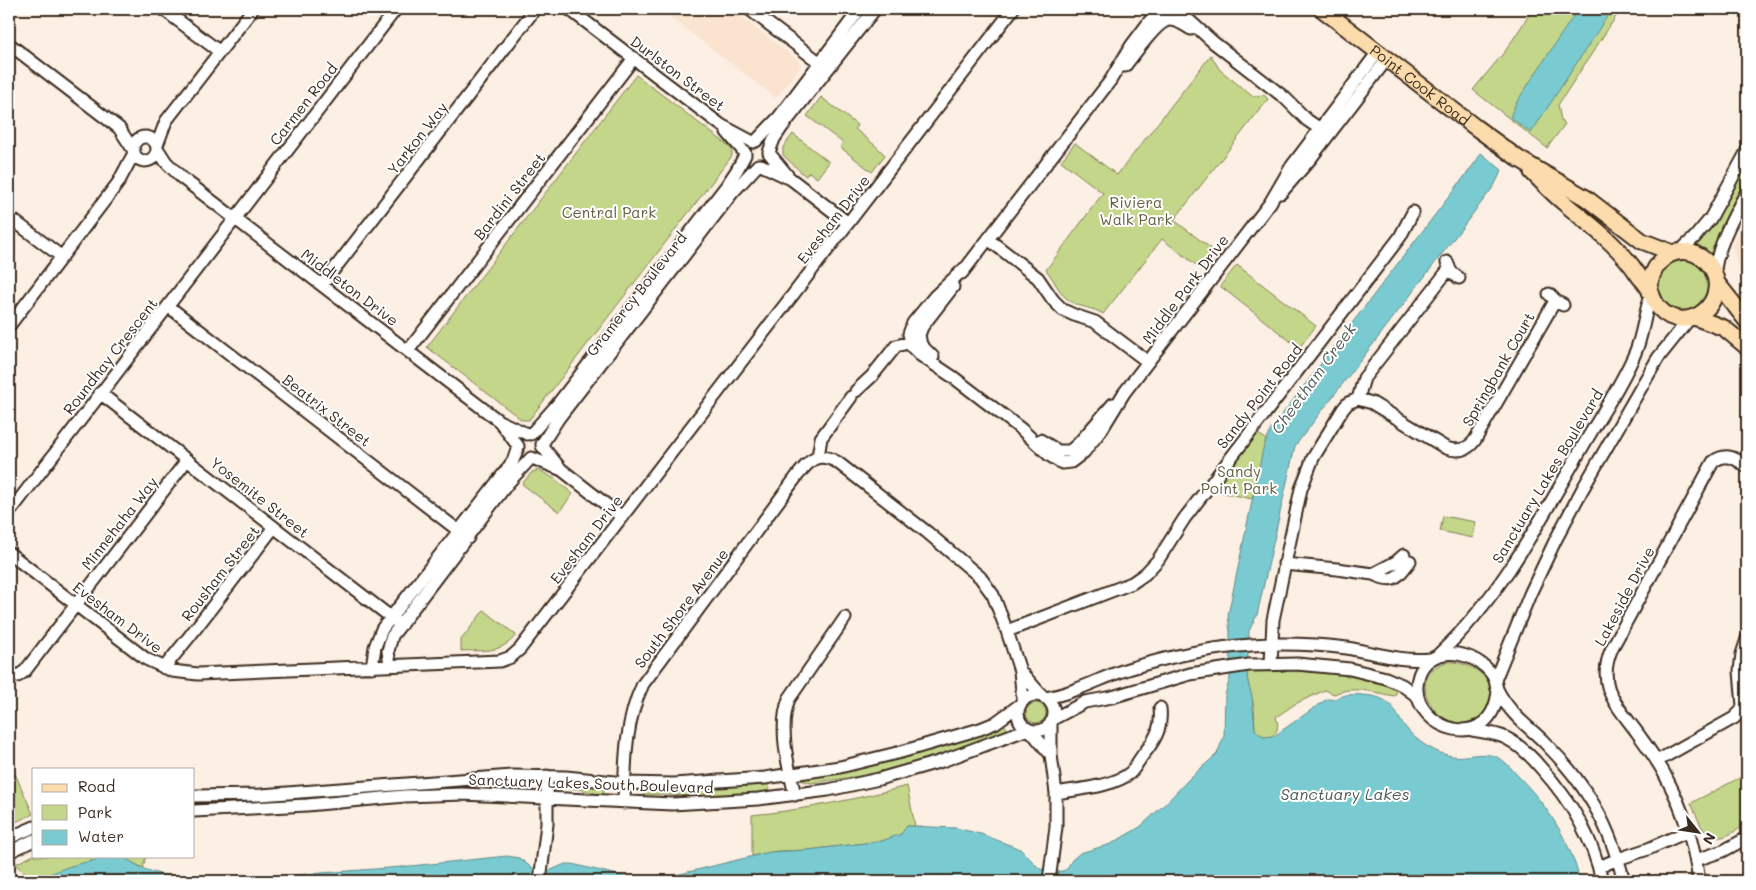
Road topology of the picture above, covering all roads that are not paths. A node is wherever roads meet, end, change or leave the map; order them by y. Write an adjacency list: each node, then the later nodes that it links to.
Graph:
1 (163, 9): 12 (street)
2 (253, 9): 12 (street)
3 (396, 9): 36 (street, Carmen Road)
4 (535, 9): 43 (street, Yarkon Way)
5 (569, 9): 14 (street, Durlston Street)
6 (749, 9): 15 (street)
7 (860, 9): 15 (street)
8 (875, 9): 25 (street)
9 (1013, 9): 37 (street, Evesham Drive)
10 (1322, 9): 13 (main road, Point Cook Road)
11 (9, 44): 18 (street)
12 (220, 52): 16 (street)
13 (1382, 56): 19 (street, Middle Park Drive); 27 (main road, Point Cook Road)
14 (634, 58): 17 (street, Durlston Street); 52 (street, Bardini Street)
15 (819, 62): 21 (street)
16 (166, 122): 20 (street); 22 (street)
17 (721, 125): 21 (street, Durlston Street); 26 (street, Durlston Street)
18 (119, 128): 20 (street); 24 (street)
19 (1325, 128): 38 (street); 53 (street, Middle Park Drive)
20 (143, 138): 22 (street); 24 (street)
21 (754, 142): 25 (street); 26 (street)
22 (157, 146): 28 (street); 30 (street, Middleton Drive)
23 (1747, 151): 39 (street)
24 (134, 152): 28 (street); 32 (street)
25 (769, 152): 29 (street); 31 (street)
26 (745, 154): 29 (street); 57 (street, Gramercy Boulevard)
27 (1518, 159): 39 (main road, Point Cook Road); 44 (main road, Point Cook Road)
28 (147, 160): 30 (street, Middleton Drive); 32 (street)
29 (760, 165): 31 (street); 58 (street, Gramercy Boulevard)
30 (182, 178): 36 (street, Middleton Drive)
31 (791, 179): 37 (street)
32 (118, 184): 40 (street)
33 (1747, 191): 42 (street)
34 (1413, 212): 77 (street, Sandy Point Road)
35 (9, 217): 40 (street)
36 (234, 218): 43 (street, Middleton Drive); 46 (street, Roundhay Crescent)
37 (848, 223): 66 (street, Evesham Drive)
38 (988, 239): 50 (street); 53 (street)
39 (1676, 253): 42 (main road); 44 (main road)
40 (62, 258): 49 (street)
41 (1459, 278): 55 (street)
42 (1716, 278): 47 (main road); 48 (main road)
43 (322, 285): 52 (street, Middleton Drive)
44 (1651, 293): 47 (main road); 80 (street, Sanctuary Lakes Boulevard)
45 (1556, 300): 55 (street, Springbank Court)
46 (168, 306): 54 (street, Roundhay Crescent); 68 (street, Beatrix Street)
47 (1692, 318): 51 (main road); 87 (street)
48 (1747, 321)
49 (9, 326)
50 (915, 341): 53 (street, Middle Park Drive); 60 (street)
51 (1747, 347)
52 (408, 351): 56 (street, Middleton Drive)
53 (1148, 362)
54 (100, 393): 62 (street, Yosemite Street); 65 (street, Roundhay Crescent)
55 (1358, 399): 72 (street)
56 (499, 421): 57 (street, Middleton Drive); 59 (street, Middleton Drive)
57 (529, 434): 58 (street); 59 (street)
58 (542, 445): 61 (street); 64 (street)
59 (518, 446): 61 (street); 68 (street)
60 (818, 457): 77 (street); 100 (street, South Shore Avenue)
61 (532, 458): 64 (street); 69 (street)
62 (187, 460): 67 (street, Yosemite Street); 73 (street, Minnehaha Way)
63 (1747, 467): 97 (street, Lakeside Drive)
64 (562, 470): 66 (street)
65 (9, 513)
66 (622, 517): 82 (street, Evesham Drive)
67 (274, 527): 74 (street, Yosemite Street); 84 (street, Rousham Street)
68 (458, 530): 69 (street, Beatrix Street); 74 (street)
69 (468, 538): 76 (street)
70 (9, 553): 73 (street, Evesham Drive)
71 (1408, 557): 72 (street)
72 (1284, 564): 79 (street)
73 (76, 604): 84 (street, Evesham Drive); 86 (street)
74 (391, 617): 76 (street, Yosemite Street); 83 (street)
75 (845, 618): 98 (street)
76 (401, 625): 82 (street)
77 (1007, 631): 85 (street)
78 (1747, 639): 92 (street)
79 (1271, 644): 80 (street); 81 (street); 89 (street)
80 (1435, 657): 87 (street); 88 (street)
81 (1271, 664): 88 (street); 93 (street)
82 (390, 665): 83 (street, Evesham Drive)
83 (372, 666): 84 (street, Evesham Drive)
84 (168, 669)
85 (1020, 671): 89 (street); 90 (street)
86 (9, 675)
87 (1496, 686): 95 (street); 113 (street)
88 (1417, 696): 95 (street)
89 (1044, 697): 90 (street); 93 (street)
90 (1022, 703): 94 (street); 98 (street, Sanctuary Lakes South Boulevard)
91 (1160, 708): 101 (street)
92 (1744, 715): 97 (street)
93 (1052, 721): 94 (street); 96 (street)
94 (1029, 729): 96 (street); 102 (street, Sanctuary Lakes South Boulevard)
95 (1472, 730): 115 (street)
96 (1051, 754): 101 (street)
97 (1657, 761): 108 (street, Lakeside Drive)
98 (790, 775): 100 (street, Sanctuary Lakes South Boulevard); 102 (street)
99 (547, 776): 100 (street, Sanctuary Lakes South Boulevard); 103 (street, Sanctuary Lakes South Boulevard); 104 (street)
100 (624, 782): 105 (street, South Shore Avenue)
101 (1056, 793): 117 (street)
102 (795, 795): 105 (street, Sanctuary Lakes South Boulevard)
103 (198, 796): 106 (street, Sanctuary Lakes South Boulevard)
104 (548, 797): 105 (street, Sanctuary Lakes South Boulevard); 106 (street, Sanctuary Lakes South Boulevard); 116 (street)
105 (624, 802)
106 (198, 811)
107 (32, 828): 109 (street)
108 (1689, 831): 113 (street); 114 (street, Lakeside Drive)
109 (9, 838)
110 (1747, 838): 114 (street)
111 (32, 841): 112 (street)
112 (9, 852)
113 (1618, 859): 115 (street); 119 (street)
114 (1696, 860): 120 (street, Lakeside Drive)
115 (1599, 867): 118 (street)
116 (541, 876)
117 (1050, 876)
118 (1602, 881)
119 (1624, 881)
120 (1700, 881)

